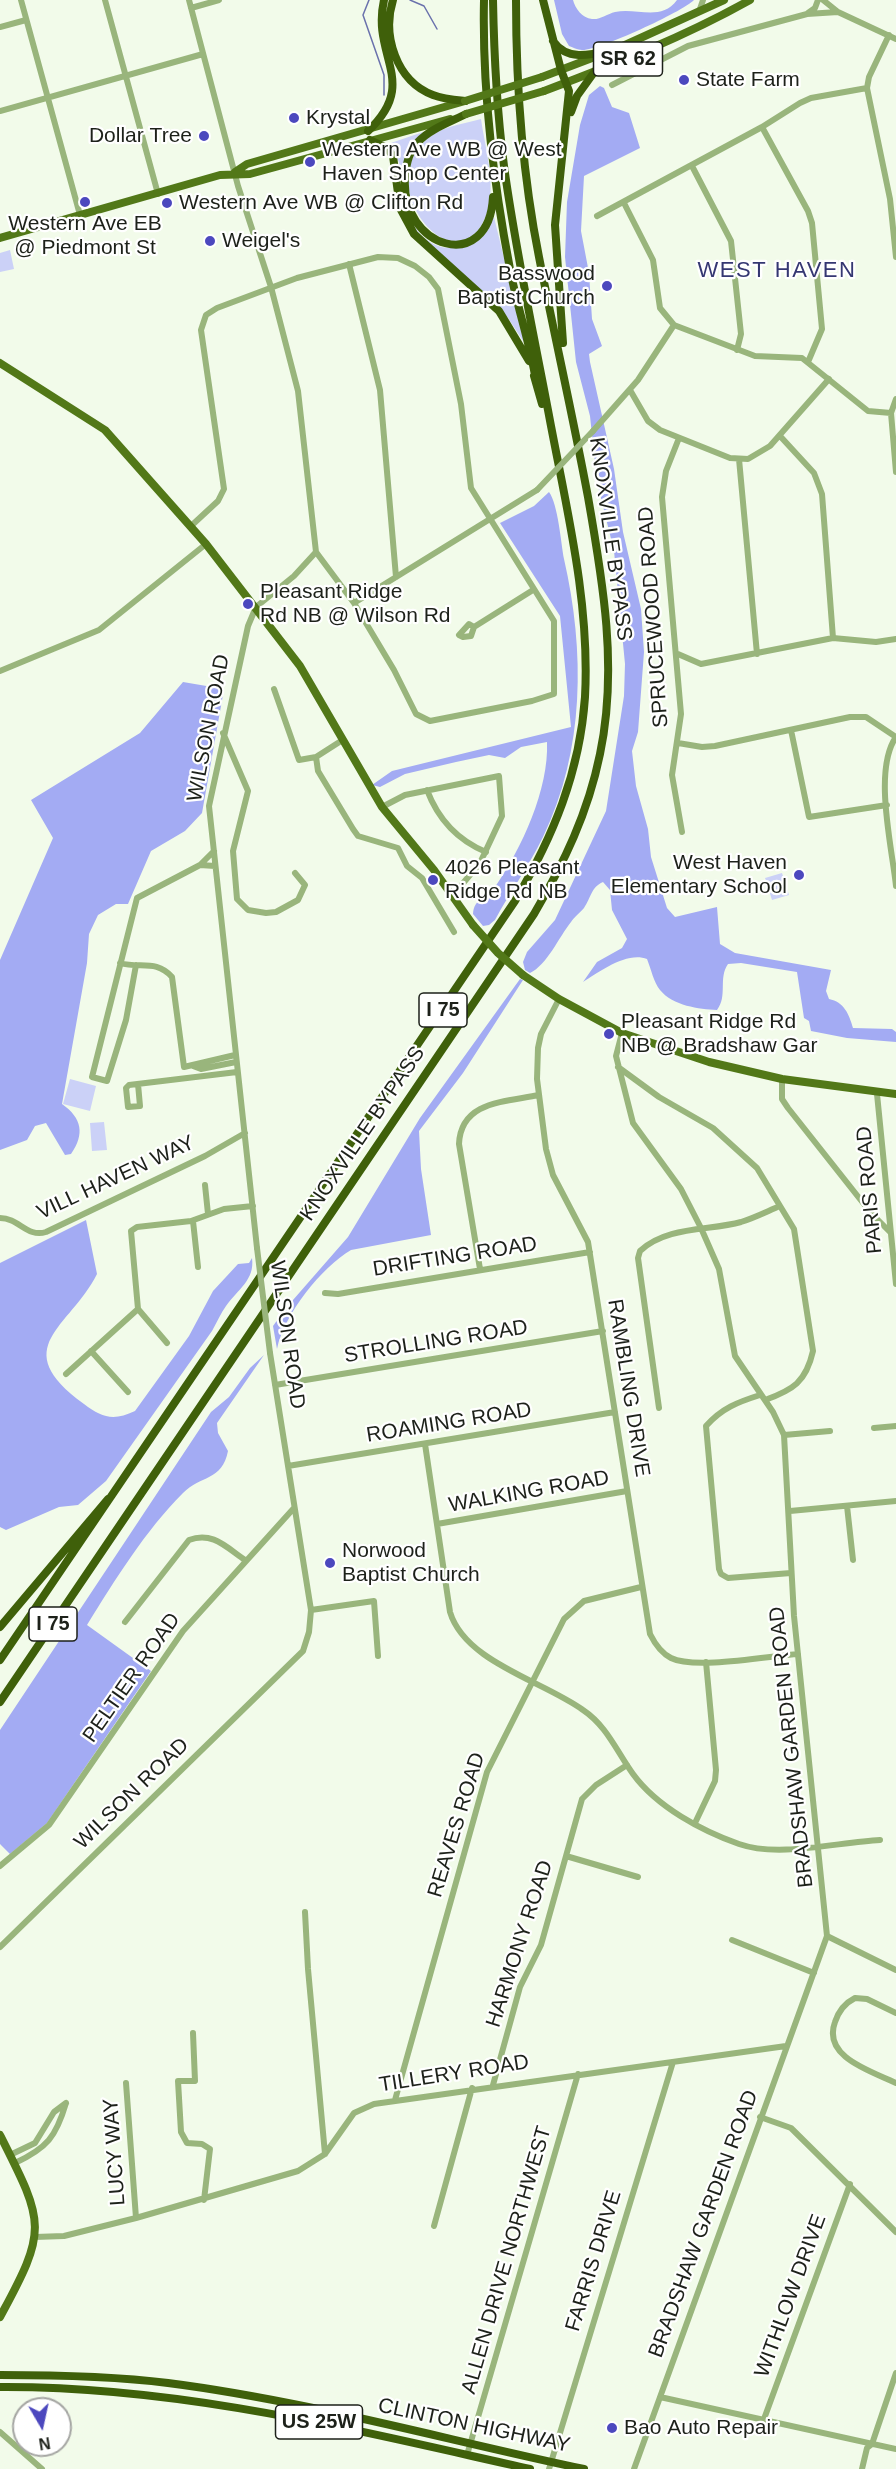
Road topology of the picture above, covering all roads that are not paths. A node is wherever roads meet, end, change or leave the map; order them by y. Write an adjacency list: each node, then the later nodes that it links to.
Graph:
1 (21, 0): 22 (street)
2 (105, 0): 33 (street)
3 (189, 0): 18 (street)
4 (219, 0): 18 (street)
5 (384, 0): 44 (highway)
6 (393, 0): 38 (highway)
7 (477, 0): 29 (highway)
8 (484, 0): 29 (highway)
9 (493, 0): 66 (highway, KNOXVILLE BYPASS / I 75)
10 (516, 0): 62 (highway, KNOXVILLE BYPASS / I 75)
11 (543, 0): 26 (highway)
12 (703, 0): 19 (street)
13 (724, 0): 19 (main road, SR 62)
14 (729, 0): 23 (main road)
15 (750, 0): 23 (main road)
16 (818, 0): 21 (street)
17 (823, 0): 20 (street)
18 (191, 8): 30 (street)
19 (699, 12): 28 (main road, SR 62)
20 (838, 12): 21 (street); 25 (street)
21 (807, 14): 35 (street)
22 (26, 20): 24 (street); 37 (street)
23 (710, 22): 32 (main road, SR 62)
24 (0, 27)
25 (889, 35): 27 (street); 36 (street)
26 (552, 39): 28 (highway); 31 (highway)
27 (896, 39)
28 (619, 48): 31 (main road, SR 62)
29 (483, 53): 42 (highway)
30 (203, 54): 33 (street); 47 (street)
31 (561, 70): 34 (highway); 38 (main road, SR 62, bridge)
32 (595, 71): 34 (main road, SR 62); 43 (highway)
33 (126, 75): 37 (street); 48 (street)
34 (566, 82): 40 (main road, SR 62, bridge); 43 (highway)
35 (612, 85)
36 (867, 88): 41 (street); 53 (street)
37 (48, 98): 39 (street); 50 (street)
38 (465, 101): 44 (main road, SR 62)
39 (0, 111)
40 (466, 114): 42 (highway); 45 (main road, SR 62)
41 (762, 127): 46 (street); 58 (street)
42 (487, 128): 61 (highway)
43 (565, 129): 62 (highway)
44 (368, 130): 47 (main road, SR 62)
45 (370, 140): 47 (main road, SR 62); 61 (highway)
46 (692, 166): 49 (street); 57 (street)
47 (235, 172): 48 (main road, SR 62); 55 (street)
48 (158, 194): 50 (main road, SR 62)
49 (624, 204): 51 (street); 56 (street)
50 (80, 215): 52 (main road, SR 62)
51 (597, 216)
52 (1, 235)
53 (896, 257)
54 (349, 264): 55 (street); 71 (street); 75 (street)
55 (271, 287): 72 (street); 74 (street)
56 (674, 325): 57 (street); 63 (street)
57 (737, 350): 58 (street)
58 (808, 362): 60 (street)
59 (0, 363): 72 (main road)
60 (829, 380): 65 (street); 67 (street)
61 (536, 381): 66 (highway)
62 (567, 384): 170 (highway, KNOXVILLE BYPASS / I 75)
63 (630, 390): 68 (street); 71 (street, bridge)
64 (896, 399): 65 (street)
65 (891, 413): 70 (street)
66 (553, 436): 151 (highway, KNOXVILLE BYPASS / I 75)
67 (780, 436): 69 (street); 80 (street)
68 (679, 438): 69 (street); 82 (street, SPRUCEWOOD ROAD)
69 (739, 459): 83 (street)
70 (896, 472)
71 (491, 520): 75 (street); 76 (street)
72 (191, 526): 73 (main road)
73 (206, 544): 78 (main road); 84 (street)
74 (316, 552): 77 (street); 78 (street)
75 (396, 577): 77 (street)
76 (533, 590): 77 (street); 79 (street)
77 (354, 603)
78 (256, 607): 87 (street, WILSON ROAD); 89 (main road)
79 (474, 627)
80 (833, 638): 81 (street); 83 (street)
81 (896, 639)
82 (678, 654): 83 (street); 90 (street, SPRUCEWOOD ROAD)
83 (757, 654)
84 (1, 668)
85 (274, 689): 91 (street)
86 (791, 730): 88 (street); 90 (street); 93 (street)
87 (223, 732): 99 (street, WILSON ROAD); 104 (street)
88 (896, 737): 93 (street)
89 (341, 741): 91 (street); 94 (main road)
90 (678, 743): 98 (street, SPRUCEWOOD ROAD)
91 (316, 757): 105 (street)
92 (427, 790): 94 (street); 100 (street); 100 (street)
93 (887, 805): 96 (street)
94 (382, 807): 103 (main road)
95 (896, 816): 96 (street)
96 (888, 817): 97 (street)
97 (892, 824): 106 (street)
98 (682, 832)
99 (214, 851): 101 (street); 102 (street, WILSON ROAD)
100 (486, 852): 107 (street)
101 (200, 865): 102 (street); 109 (street)
102 (215, 866): 113 (street, WILSON ROAD)
103 (434, 870): 105 (street); 111 (main road, bridge)
104 (295, 873)
105 (423, 878): 108 (street)
106 (896, 886)
107 (459, 888)
108 (454, 932)
109 (120, 963): 110 (street); 110 (street)
110 (136, 965): 113 (street)
111 (559, 999): 112 (main road); 120 (street, RAMBLING DRIVE)
112 (622, 1033): 114 (street, BRADSHAW GARDEN ROAD); 116 (main road)
113 (236, 1059): 115 (street, WILSON ROAD)
114 (618, 1067): 124 (street); 128 (street, BRADSHAW GARDEN ROAD)
115 (237, 1072): 117 (street); 121 (street, WILSON ROAD)
116 (782, 1079): 118 (main road); 129 (street)
117 (138, 1084)
118 (878, 1094): 119 (main road); 129 (street, PARIS ROAD)
119 (896, 1094)
120 (539, 1095): 130 (street, RAMBLING DRIVE); 132 (street)
121 (245, 1133): 123 (street, WILSON ROAD); 126 (street, VILL HAVEN WAY)
122 (205, 1185): 125 (street)
123 (253, 1206): 125 (street); 140 (street, WILSON ROAD, bridge)
124 (780, 1206): 128 (street); 142 (street)
125 (208, 1214): 127 (street)
126 (0, 1218)
127 (193, 1221): 131 (street); 135 (street)
128 (701, 1228): 142 (street, BRADSHAW GARDEN ROAD); 143 (street)
129 (890, 1232): 133 (street, PARIS ROAD)
130 (590, 1252): 132 (street, DRIFTING ROAD); 136 (street, RAMBLING DRIVE)
131 (198, 1267)
132 (480, 1269): 134 (street, DRIFTING ROAD)
133 (896, 1284)
134 (325, 1293)
135 (138, 1309): 137 (street); 138 (street)
136 (603, 1331): 140 (street, STROLLING ROAD); 144 (street, RAMBLING DRIVE)
137 (167, 1343)
138 (91, 1351): 139 (street); 141 (street)
139 (66, 1374)
140 (275, 1385): 150 (street, WILSON ROAD)
141 (128, 1392)
142 (762, 1397): 148 (street, BRADSHAW GARDEN ROAD); 160 (street)
143 (659, 1408)
144 (615, 1412): 149 (street, ROAMING ROAD); 152 (street, RAMBLING DRIVE)
145 (896, 1426): 146 (street)
146 (874, 1428)
147 (830, 1431): 148 (street)
148 (784, 1435): 156 (street, BRADSHAW GARDEN ROAD)
149 (425, 1444): 150 (street, ROAMING ROAD); 157 (street)
150 (288, 1466): 155 (street, WILSON ROAD)
151 (117, 1491): 164 (highway); 167 (highway, KNOXVILLE BYPASS / I 75)
152 (627, 1491): 157 (street, WALKING ROAD); 161 (street, RAMBLING DRIVE)
153 (896, 1501): 154 (street)
154 (847, 1506): 156 (street); 159 (street)
155 (294, 1508): 158 (street, PELTIER ROAD); 162 (street, WILSON ROAD)
156 (790, 1511): 160 (street, BRADSHAW GARDEN ROAD)
157 (437, 1524): 169 (street)
158 (245, 1560): 163 (street); 176 (street, PELTIER ROAD)
159 (853, 1560)
160 (791, 1573): 165 (street, BRADSHAW GARDEN ROAD)
161 (641, 1587): 168 (street, RAMBLING DRIVE); 169 (street, REAVES ROAD)
162 (311, 1610): 166 (street); 181 (street, WILSON ROAD)
163 (125, 1622)
164 (0, 1627)
165 (798, 1654): 168 (street, RAMBLING DRIVE); 174 (street, BRADSHAW GARDEN ROAD)
166 (378, 1656)
167 (0, 1660)
168 (706, 1662): 172 (street)
169 (533, 1681): 171 (street); 193 (street, REAVES ROAD)
170 (0, 1702)
171 (627, 1765): 172 (street); 175 (street, HARMONY ROAD)
172 (695, 1823): 174 (street)
173 (880, 1840): 174 (street)
174 (818, 1846): 179 (street, BRADSHAW GARDEN ROAD)
175 (566, 1856): 177 (street); 191 (street, HARMONY ROAD)
176 (0, 1866)
177 (638, 1877)
178 (305, 1912): 196 (street)
179 (827, 1936): 182 (street); 183 (street, BRADSHAW GARDEN ROAD)
180 (732, 1940): 183 (street)
181 (0, 1947)
182 (896, 1970)
183 (814, 1973): 186 (street, BRADSHAW GARDEN ROAD)
184 (896, 2013): 190 (street)
185 (194, 2033): 199 (street)
186 (786, 2046): 187 (street, TILLERY ROAD); 194 (street, BRADSHAW GARDEN ROAD)
187 (673, 2062): 188 (street, TILLERY ROAD); 221 (street, FARRIS DRIVE)
188 (578, 2074): 191 (street, TILLERY ROAD); 217 (street, ALLEN DRIVE NORTHWEST)
189 (126, 2083): 200 (street, LUCY WAY)
190 (896, 2083)
191 (493, 2085): 192 (street, TILLERY ROAD)
192 (472, 2088): 193 (street, TILLERY ROAD); 201 (street)
193 (395, 2100): 196 (street, TILLERY ROAD)
194 (760, 2116): 198 (street); 210 (street, BRADSHAW GARDEN ROAD)
195 (0, 2135): 197 (main road)
196 (325, 2154): 199 (street, TILLERY ROAD)
197 (13, 2159): 197 (street); 203 (main road)
198 (850, 2184): 202 (street); 213 (street, WITHLOW DRIVE)
199 (204, 2200): 200 (street, TILLERY ROAD)
200 (136, 2218): 203 (street, TILLERY ROAD)
201 (434, 2226)
202 (896, 2232)
203 (35, 2237): 204 (main road)
204 (0, 2317)
205 (896, 2373): 218 (street)
206 (0, 2375): 207 (highway, CLINTON HIGHWAY / US 25W)
207 (128, 2379): 209 (highway); 211 (highway, CLINTON HIGHWAY / US 25W)
208 (0, 2387): 209 (highway, CLINTON HIGHWAY / US 25W)
209 (127, 2392): 212 (highway, CLINTON HIGHWAY / US 25W)
210 (660, 2397): 213 (street); 226 (street, BRADSHAW GARDEN ROAD)
211 (266, 2400): 212 (highway); 214 (highway, CLINTON HIGHWAY / US 25W)
212 (264, 2411): 216 (highway, CLINTON HIGHWAY / US 25W)
213 (764, 2419): 218 (street)
214 (380, 2424): 216 (highway); 217 (highway, CLINTON HIGHWAY / US 25W)
215 (0, 2432): 223 (street)
216 (376, 2435): 220 (highway, CLINTON HIGHWAY / US 25W)
217 (470, 2444): 220 (street, ALLEN DRIVE NORTHWEST); 221 (highway, CLINTON HIGHWAY / US 25W)
218 (872, 2444): 219 (street); 227 (street)
219 (896, 2449)
220 (467, 2455): 222 (highway, CLINTON HIGHWAY / US 25W)
221 (550, 2465): 225 (highway, CLINTON HIGHWAY / US 25W)
222 (508, 2467): 224 (highway, CLINTON HIGHWAY / US 25W)
223 (40, 2468)
224 (530, 2469)
225 (584, 2469)
226 (634, 2469)
227 (862, 2469)

